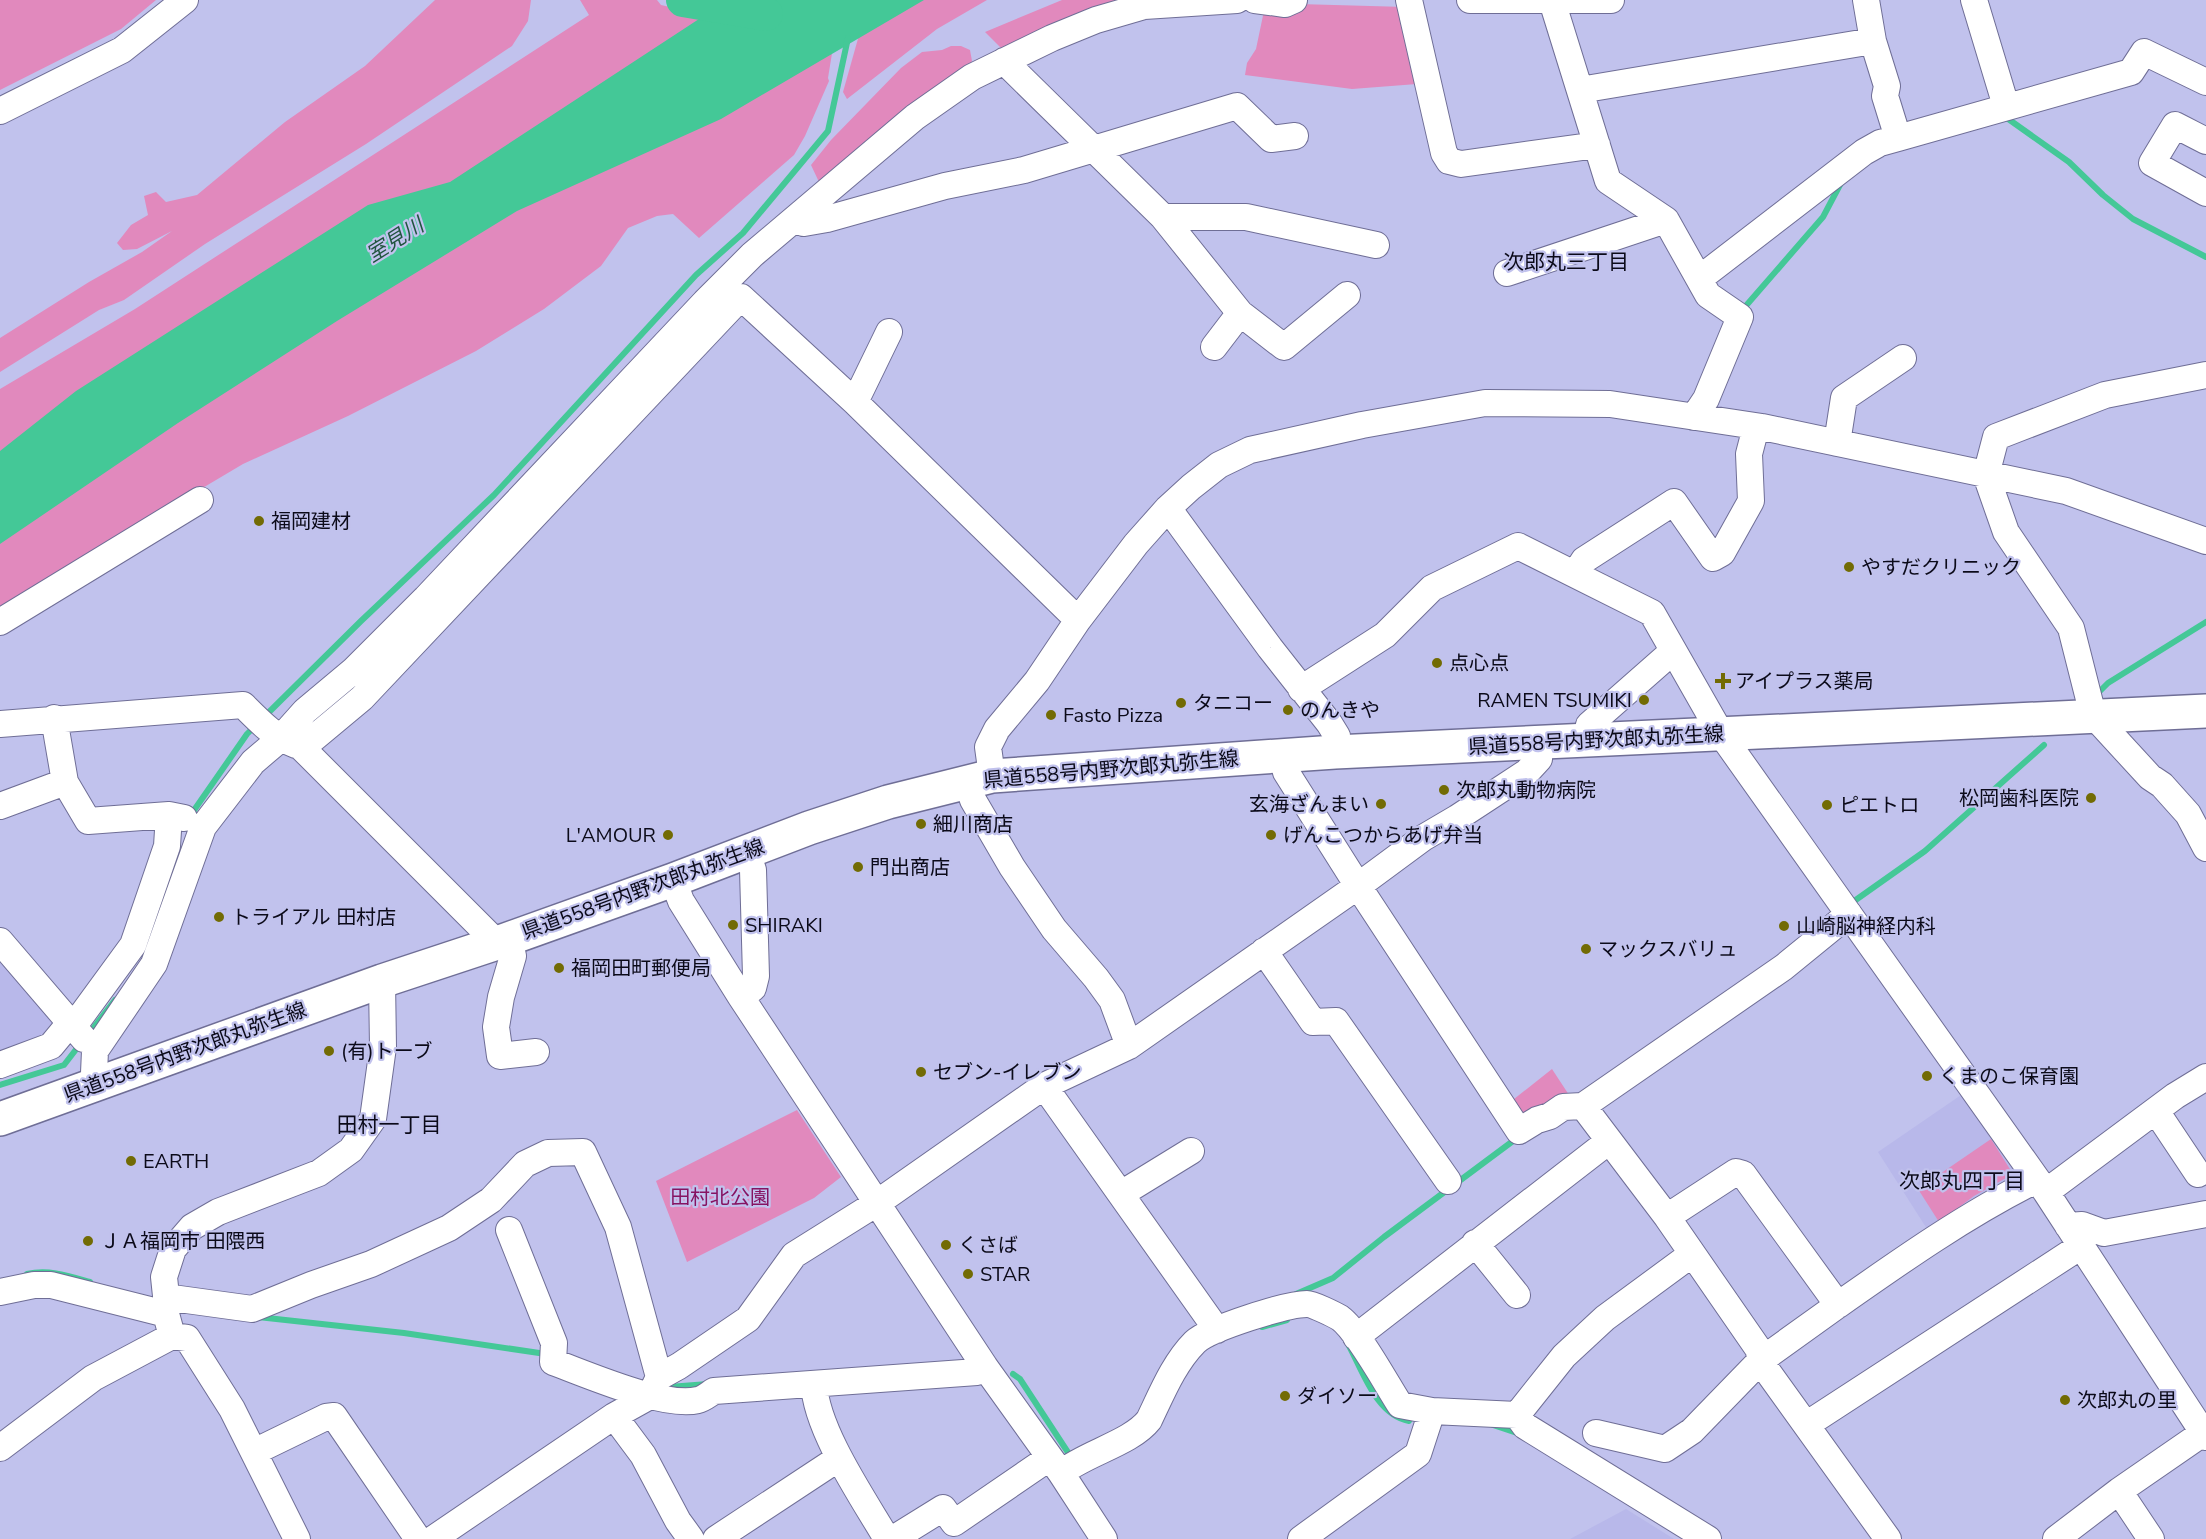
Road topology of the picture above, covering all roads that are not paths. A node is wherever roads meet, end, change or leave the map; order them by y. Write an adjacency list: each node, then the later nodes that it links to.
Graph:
1 (185, 0): 16 (street)
2 (1237, 0): 12 (street)
3 (1255, 0): 4 (street)
4 (1294, 0)
5 (1409, 0): 20 (street)
6 (1470, 0): 10 (street)
7 (1611, 0): 10 (street)
8 (1866, 0): 11 (street)
9 (1974, 0): 15 (street)
10 (1552, 1): 14 (street)
11 (1873, 40): 14 (street); 18 (street)
12 (1004, 61): 21 (street); 23 (street)
13 (2206, 82): 15 (street)
14 (1580, 90): 20 (street)
15 (2006, 106): 18 (street)
16 (0, 111)
17 (1295, 136): 21 (street)
18 (1898, 138): 28 (street)
19 (2206, 141): 22 (street)
20 (1597, 145): 25 (street)
21 (1094, 150): 23 (street); 24 (street)
22 (2206, 193)
23 (798, 217): 53 (street)
24 (1163, 217): 26 (street); 30 (street)
25 (1666, 220): 27 (street); 28 (street)
26 (1376, 245)
27 (1507, 273)
28 (1699, 279): 36 (street)
29 (1347, 295): 30 (street)
30 (1240, 314): 32 (street)
31 (889, 332): 35 (street)
32 (1214, 347)
33 (1903, 358): 38 (street)
34 (2206, 375): 39 (street)
35 (855, 402): 44 (street); 53 (street)
36 (1694, 417): 37 (street); 41 (street)
37 (1756, 427): 38 (street); 43 (street)
38 (1837, 443): 39 (street)
39 (1986, 475): 42 (street); 49 (street)
40 (200, 501): 45 (street)
41 (1168, 508): 44 (street); 47 (street)
42 (2206, 540)
43 (1575, 574): 46 (street); 47 (street)
44 (1078, 620): 58 (street)
45 (0, 622)
46 (1672, 652): 52 (street); 54 (street)
47 (1301, 689): 56 (street)
48 (2206, 711): 49 (main road, 県道558号内野次郎丸弥生線)
49 (2093, 716): 52 (main road, 県道558号内野次郎丸弥生線); 63 (street)
50 (54, 718): 51 (street); 53 (street); 59 (street)
51 (0, 724)
52 (1721, 734): 54 (main road, 県道558号内野次郎丸弥生線); 67 (street)
53 (283, 739): 62 (street); 69 (street)
54 (1586, 740): 55 (main road, 県道558号内野次郎丸弥生線)
55 (1540, 744): 56 (main road, 県道558号内野次郎丸弥生線); 66 (street)
56 (1335, 752): 57 (main road, 県道558号内野次郎丸弥生線)
57 (1281, 756): 58 (main road, 県道558号内野次郎丸弥生線); 66 (street)
58 (979, 779): 64 (main road, 県道558号内野次郎丸弥生線); 74 (street)
59 (65, 782): 60 (street); 61 (street)
60 (0, 806)
61 (174, 816): 62 (street); 73 (street)
62 (202, 827): 75 (street)
63 (2206, 848)
64 (747, 852): 65 (main road, 県道558号内野次郎丸弥生線); 72 (street)
65 (673, 880): 69 (main road, 県道558号内野次郎丸弥生線); 72 (street)
66 (1358, 886): 70 (street); 81 (street)
67 (1844, 908): 81 (street); 88 (street)
68 (0, 941): 73 (street)
69 (503, 941): 71 (main road, 県道558号内野次郎丸弥生線); 76 (street)
70 (1264, 951): 74 (street); 87 (street)
71 (382, 981): 79 (main road, 県道558号内野次郎丸弥生線); 100 (street)
72 (741, 997): 90 (street)
73 (73, 1026): 75 (street); 77 (street)
74 (1129, 1046): 80 (street)
75 (95, 1051): 79 (street)
76 (536, 1052)
77 (0, 1065)
78 (2206, 1077): 82 (street)
79 (100, 1083): 83 (main road, 県道558号内野次郎丸弥生線)
80 (1044, 1086): 89 (street); 90 (street)
81 (1574, 1106): 84 (street)
82 (2156, 1112): 86 (street); 88 (street)
83 (0, 1119)
84 (1609, 1142): 92 (street); 95 (street)
85 (1191, 1151): 89 (street)
86 (2198, 1174)
87 (1448, 1181)
88 (2041, 1186): 94 (street); 99 (street)
89 (1121, 1194): 101 (street)
90 (877, 1203): 104 (street); 106 (street)
91 (2206, 1214): 94 (street)
92 (1666, 1217): 96 (street); 99 (street)
93 (509, 1230): 106 (street)
94 (2075, 1236): 110 (street); 112 (street)
95 (1475, 1244): 98 (street); 102 (street)
96 (1692, 1254): 103 (street); 108 (street)
97 (0, 1292): 100 (street)
98 (1517, 1294)
99 (1838, 1305): 103 (street)
100 (170, 1316): 106 (street); 113 (street); 114 (street)
101 (1217, 1330): 102 (street); 116 (street)
102 (1356, 1337): 107 (street)
103 (1760, 1361): 110 (street); 111 (street)
104 (985, 1367): 105 (street); 116 (street)
105 (814, 1384): 106 (street); 115 (street)
106 (655, 1387): 109 (street)
107 (1432, 1411): 108 (street); 126 (street)
108 (1517, 1415): 127 (street)
109 (614, 1416): 120 (street); 121 (street)
110 (1806, 1425): 128 (street)
111 (1610, 1430)
112 (2204, 1431): 117 (street)
113 (0, 1448)
114 (254, 1452): 118 (street); 119 (street)
115 (840, 1458): 122 (street); 123 (street)
116 (1055, 1465): 124 (street); 125 (street)
117 (2119, 1491): 129 (street); 130 (street)
118 (297, 1539)
119 (418, 1539)
120 (433, 1539)
121 (691, 1539)
122 (716, 1539)
123 (887, 1539)
124 (893, 1539)
125 (1104, 1539)
126 (1301, 1539)
127 (1708, 1539)
128 (1888, 1539)
129 (2056, 1539)
130 (2151, 1539)

